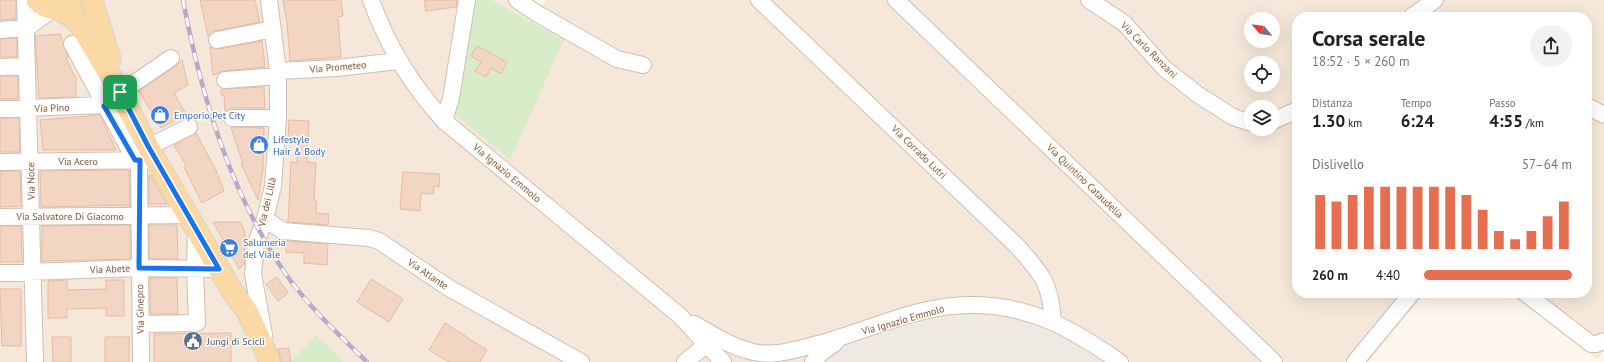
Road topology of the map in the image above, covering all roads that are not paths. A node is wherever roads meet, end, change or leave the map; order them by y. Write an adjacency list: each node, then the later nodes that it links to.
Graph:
1 (25, 0): 12 (street, Via Noce)
2 (80, 0): 11 (main road)
3 (92, 0): 24 (main road)
4 (269, 0): 13 (street, Via dei Lillà)
5 (372, 0): 18 (street, Via Ignazio Emmolo)
6 (467, 0): 34 (street)
7 (517, 0): 19 (street)
8 (759, 0): 55 (street, Via Corrado Lutri)
9 (896, 0): 69 (street, Via Quintino Cataudella)
10 (1089, 0): 35 (street, Via Carlo Ranzani)
11 (50, 6): 12 (street); 24 (main road)
12 (27, 28): 14 (street); 20 (street, Via Noce)
13 (273, 29): 15 (street); 22 (street, Via dei Lillà)
14 (0, 30)
15 (217, 40)
16 (72, 44): 25 (street)
17 (171, 58): 24 (street)
18 (398, 61): 22 (street, Via Prometeo); 34 (street, Via Ignazio Emmolo)
19 (643, 65)
20 (27, 66): 21 (street); 27 (street, Via Noce)
21 (0, 67)
22 (278, 74): 23 (street, Via Prometeo); 32 (street, Via dei Lillà)
23 (225, 80)
24 (120, 92): 25 (street); 37 (main road)
25 (104, 106): 27 (street, Via Pino); 37 (street)
26 (0, 109): 27 (street, Via Pino)
27 (29, 109): 38 (street, Via Noce)
28 (1592, 109): 30 (street)
29 (1292, 112): 33 (street)
30 (1604, 115)
31 (232, 118): 32 (street)
32 (278, 118): 43 (street, Via dei Lillà)
33 (1280, 118)
34 (444, 121): 54 (street, Via Ignazio Emmolo)
35 (1244, 121)
36 (189, 127): 37 (street)
37 (144, 157): 38 (street, Via Acero); 42 (street, Via Ginepro); 44 (main road)
38 (31, 161): 39 (street, Via Acero); 40 (street, Via Noce)
39 (0, 162)
40 (31, 215): 41 (street, Via Salvatore Di Giacomo); 42 (street, Via Salvatore Di Giacomo); 49 (street, Via Noce)
41 (0, 216)
42 (140, 216): 44 (street, Via Salvatore Di Giacomo); 45 (street, Via Ginepro)
43 (265, 218): 50 (street, Via dei Lillà); 64 (street, Via Atlante)
44 (192, 221): 46 (street); 47 (main road)
45 (139, 268): 46 (street, Via Abete); 49 (street, Via Abete); 56 (street, Via Ginepro)
46 (195, 269): 47 (street, Via Abete); 56 (street)
47 (219, 269): 51 (main road)
48 (0, 273): 49 (street, Via Abete)
49 (32, 273): 62 (street, Via Noce)
50 (253, 274): 51 (street); 60 (street, Via dei Lillà)
51 (232, 291): 60 (main road)
52 (1408, 298): 70 (street)
53 (1531, 298): 58 (street)
54 (679, 315): 59 (street); 61 (street)
55 (1053, 321): 57 (street, Via Ignazio Emmolo); 68 (street, Via Ignazio Emmolo)
56 (141, 324): 63 (street, Via Ginepro)
57 (841, 339): 61 (street); 67 (street)
58 (1600, 343)
59 (707, 344): 65 (street); 66 (street)
60 (265, 360)
61 (775, 360)
62 (35, 362)
63 (141, 362)
64 (581, 362)
65 (685, 362)
66 (723, 362)
67 (813, 362)
68 (1120, 362)
69 (1274, 362)
70 (1355, 362)

